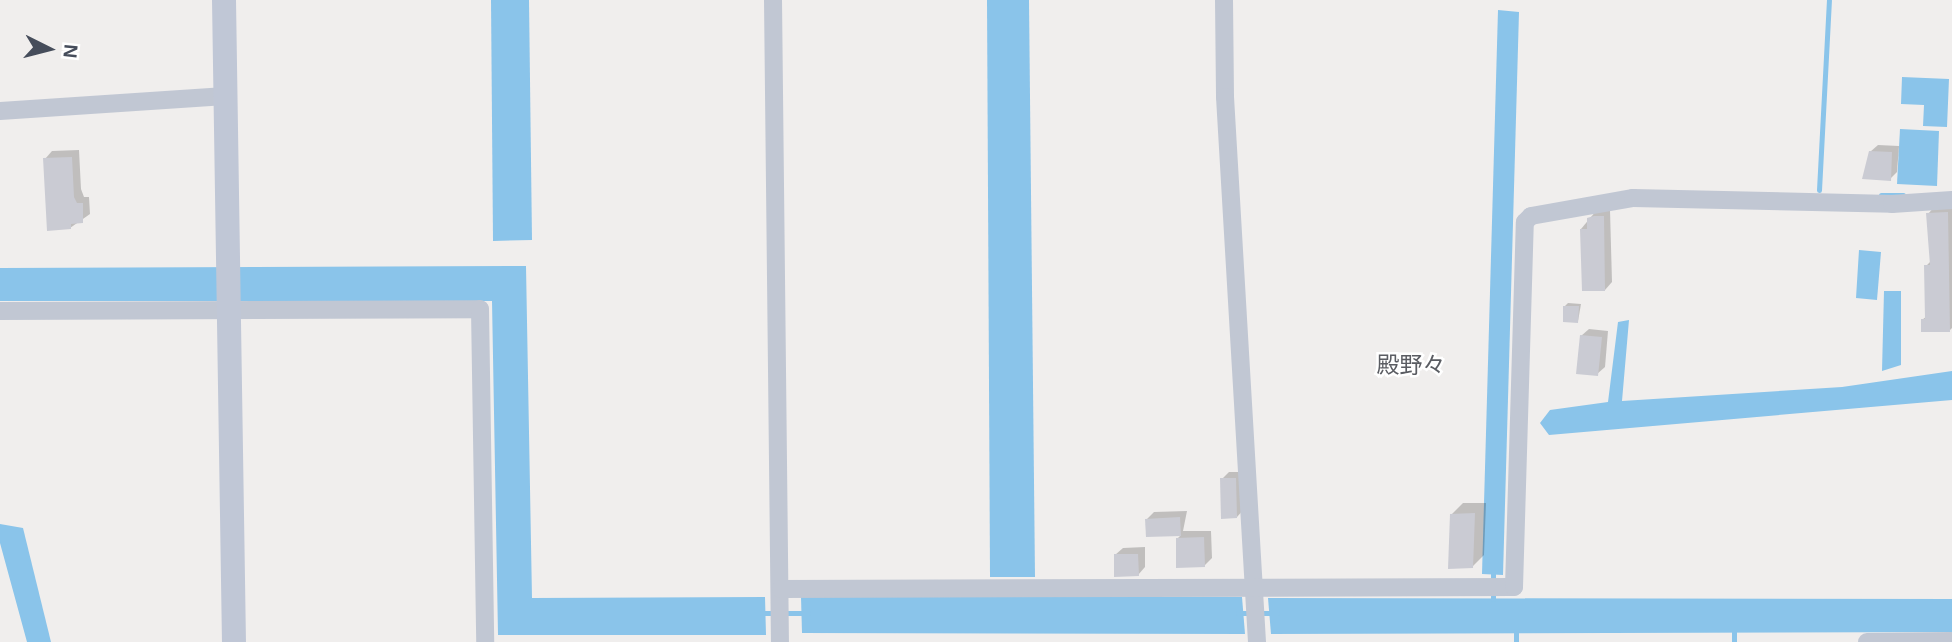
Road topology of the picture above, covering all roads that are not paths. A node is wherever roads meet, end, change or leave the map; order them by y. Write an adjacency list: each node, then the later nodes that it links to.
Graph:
1 (224, 0): 4 (street)
2 (773, 0): 10 (street)
3 (1224, 0): 9 (street)
4 (226, 96): 5 (street); 7 (street)
5 (0, 111)
6 (1952, 200): 9 (street)
7 (229, 310): 8 (street); 13 (street); 14 (street)
8 (0, 311)
9 (1253, 587): 10 (street); 15 (street)
10 (781, 591): 11 (street)
11 (780, 641)
12 (1952, 641): 16 (street)
13 (234, 642)
14 (485, 642)
15 (1257, 642)
16 (1867, 642)

